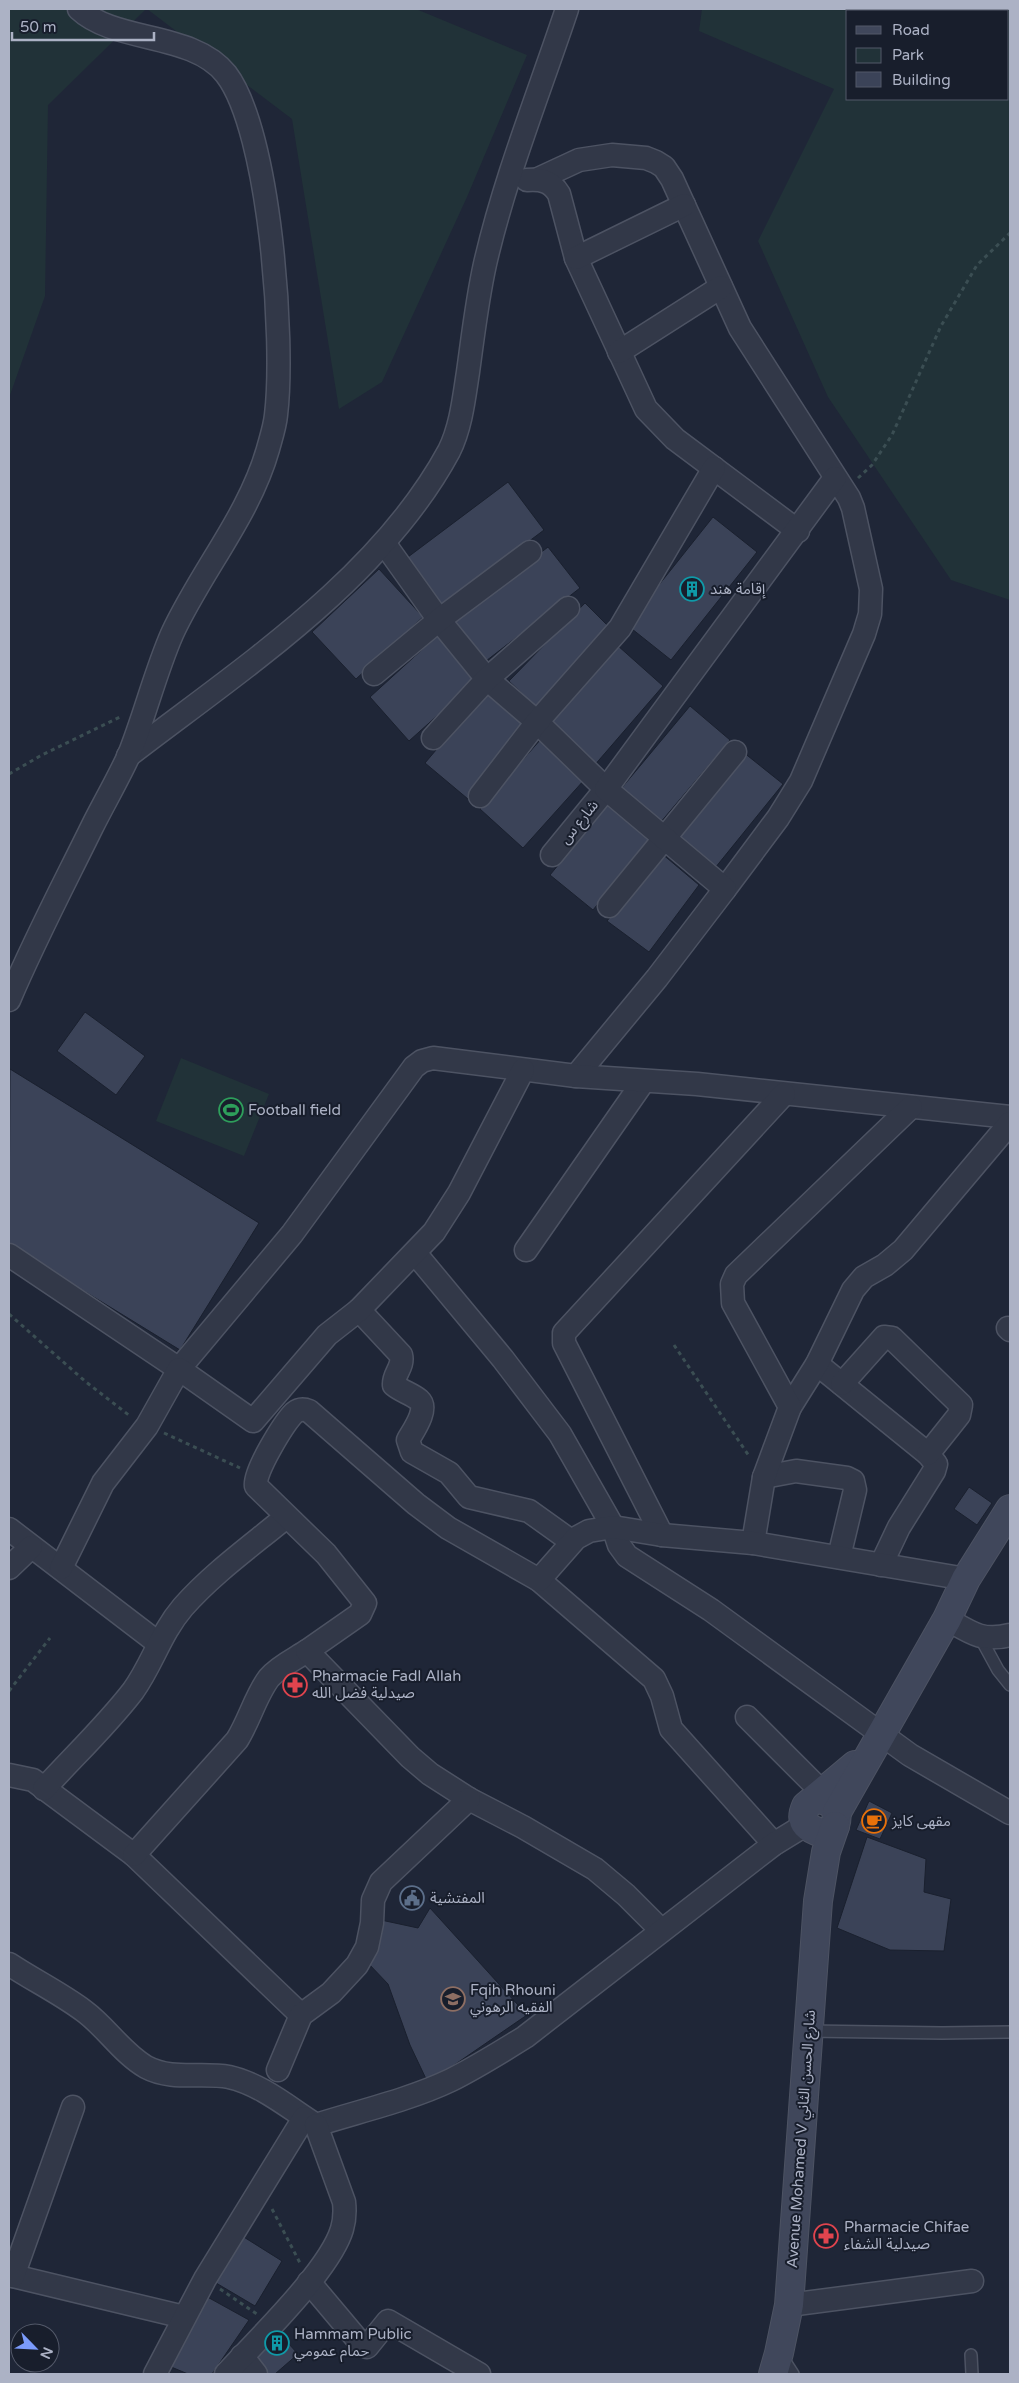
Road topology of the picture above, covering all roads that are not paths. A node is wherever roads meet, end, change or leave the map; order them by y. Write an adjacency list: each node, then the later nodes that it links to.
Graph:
1 (79, 9): 21 (street)
2 (568, 9): 4 (street)
3 (538, 179): 4 (street); 5 (street); 6 (street)
4 (509, 182): 12 (street)
5 (684, 206): 6 (street); 7 (street)
6 (576, 258): 8 (street)
7 (721, 287): 8 (street); 10 (street)
8 (619, 352): 9 (street)
9 (714, 468): 11 (street); 18 (street)
10 (839, 484): 11 (street, شارع س); 26 (street)
11 (798, 531): 22 (street, شارع س)
12 (384, 544): 15 (street); 21 (street)
13 (530, 552): 15 (street)
14 (568, 608): 17 (street)
15 (439, 620): 16 (street); 17 (street)
16 (374, 674)
17 (487, 679): 18 (street); 19 (street)
18 (536, 722): 22 (street); 23 (street)
19 (433, 738)
20 (734, 752): 24 (street)
21 (128, 756): 28 (street)
22 (606, 789): 24 (street); 25 (street, شارع س)
23 (480, 796)
24 (663, 837): 26 (street); 27 (street)
25 (552, 855)
26 (725, 889): 30 (street)
27 (609, 906)
28 (9, 1000)
29 (523, 1070): 30 (street); 37 (street); 41 (street)
30 (576, 1076): 31 (street)
31 (643, 1082): 32 (street); 36 (street)
32 (784, 1094): 33 (street); 50 (street)
33 (911, 1107): 34 (street); 43 (street)
34 (1010, 1117)
35 (1010, 1124): 40 (street)
36 (526, 1250)
37 (415, 1253): 39 (street); 48 (street)
38 (9, 1255): 41 (street)
39 (359, 1310): 41 (street); 51 (street)
40 (817, 1364): 42 (street); 43 (street)
41 (179, 1369): 57 (street)
42 (842, 1384): 44 (street); 44 (street)
43 (790, 1407): 45 (street)
44 (928, 1454): 55 (street)
45 (764, 1477): 52 (street); 54 (street)
46 (1010, 1508): 58 (main road, Avenue Mohamed V شارع الحسن الثاني)
47 (286, 1517): 59 (street); 63 (street); 64 (street)
48 (613, 1527): 50 (street); 51 (street); 67 (street)
49 (9, 1530): 53 (street)
50 (662, 1535): 52 (street)
51 (571, 1541): 59 (street)
52 (753, 1543): 54 (street)
53 (31, 1547): 56 (street); 57 (street)
54 (839, 1557): 55 (street)
55 (880, 1565): 58 (street)
56 (9, 1568)
57 (61, 1568): 63 (street)
58 (966, 1579): 60 (main road, Avenue Mohamed V شارع الحسن الثاني)
59 (538, 1580): 74 (street)
60 (947, 1619): 62 (street); 67 (main road, Avenue Mohamed V شارع الحسن الثاني)
61 (1010, 1635): 62 (street)
62 (980, 1637): 65 (lane)
63 (158, 1643): 69 (street)
64 (307, 1650): 70 (street); 75 (street)
65 (1010, 1684)
66 (747, 1717): 71 (street)
67 (876, 1744): 71 (main road, Avenue Mohamed V شارع الحسن الثاني); 72 (street)
68 (9, 1775): 69 (street)
69 (44, 1790): 75 (street)
70 (469, 1799): 77 (street); 79 (street)
71 (828, 1807): 73 (main road); 76 (main road, Avenue Mohamed V شارع الحسن الثاني)
72 (1010, 1813)
73 (806, 1827): 74 (street); 76 (main road, Avenue Mohamed V شارع الحسن الثاني)
74 (774, 1844): 77 (street)
75 (134, 1856): 79 (street)
76 (818, 1901): 80 (main road, Avenue Mohamed V شارع الحسن الثاني)
77 (661, 1930): 84 (street)
78 (9, 1964): 84 (street)
79 (301, 2015): 82 (street)
80 (808, 2031): 81 (lane); 88 (main road, Avenue Mohamed V شارع الحسن الثاني)
81 (1010, 2032)
82 (278, 2070)
83 (73, 2107): 85 (street)
84 (310, 2122): 87 (street); 89 (street)
85 (11, 2276): 89 (street)
86 (972, 2281): 88 (street)
87 (309, 2282): 91 (street); 96 (street)
88 (789, 2305): 92 (main road, Avenue Mohamed V شارع الحسن الثاني)
89 (184, 2317): 93 (street)
90 (971, 2355): 97 (lane)
91 (242, 2356): 94 (street); 95 (street)
92 (782, 2367)
93 (155, 2374)
94 (226, 2374)
95 (256, 2374)
96 (479, 2374)
97 (972, 2374)

